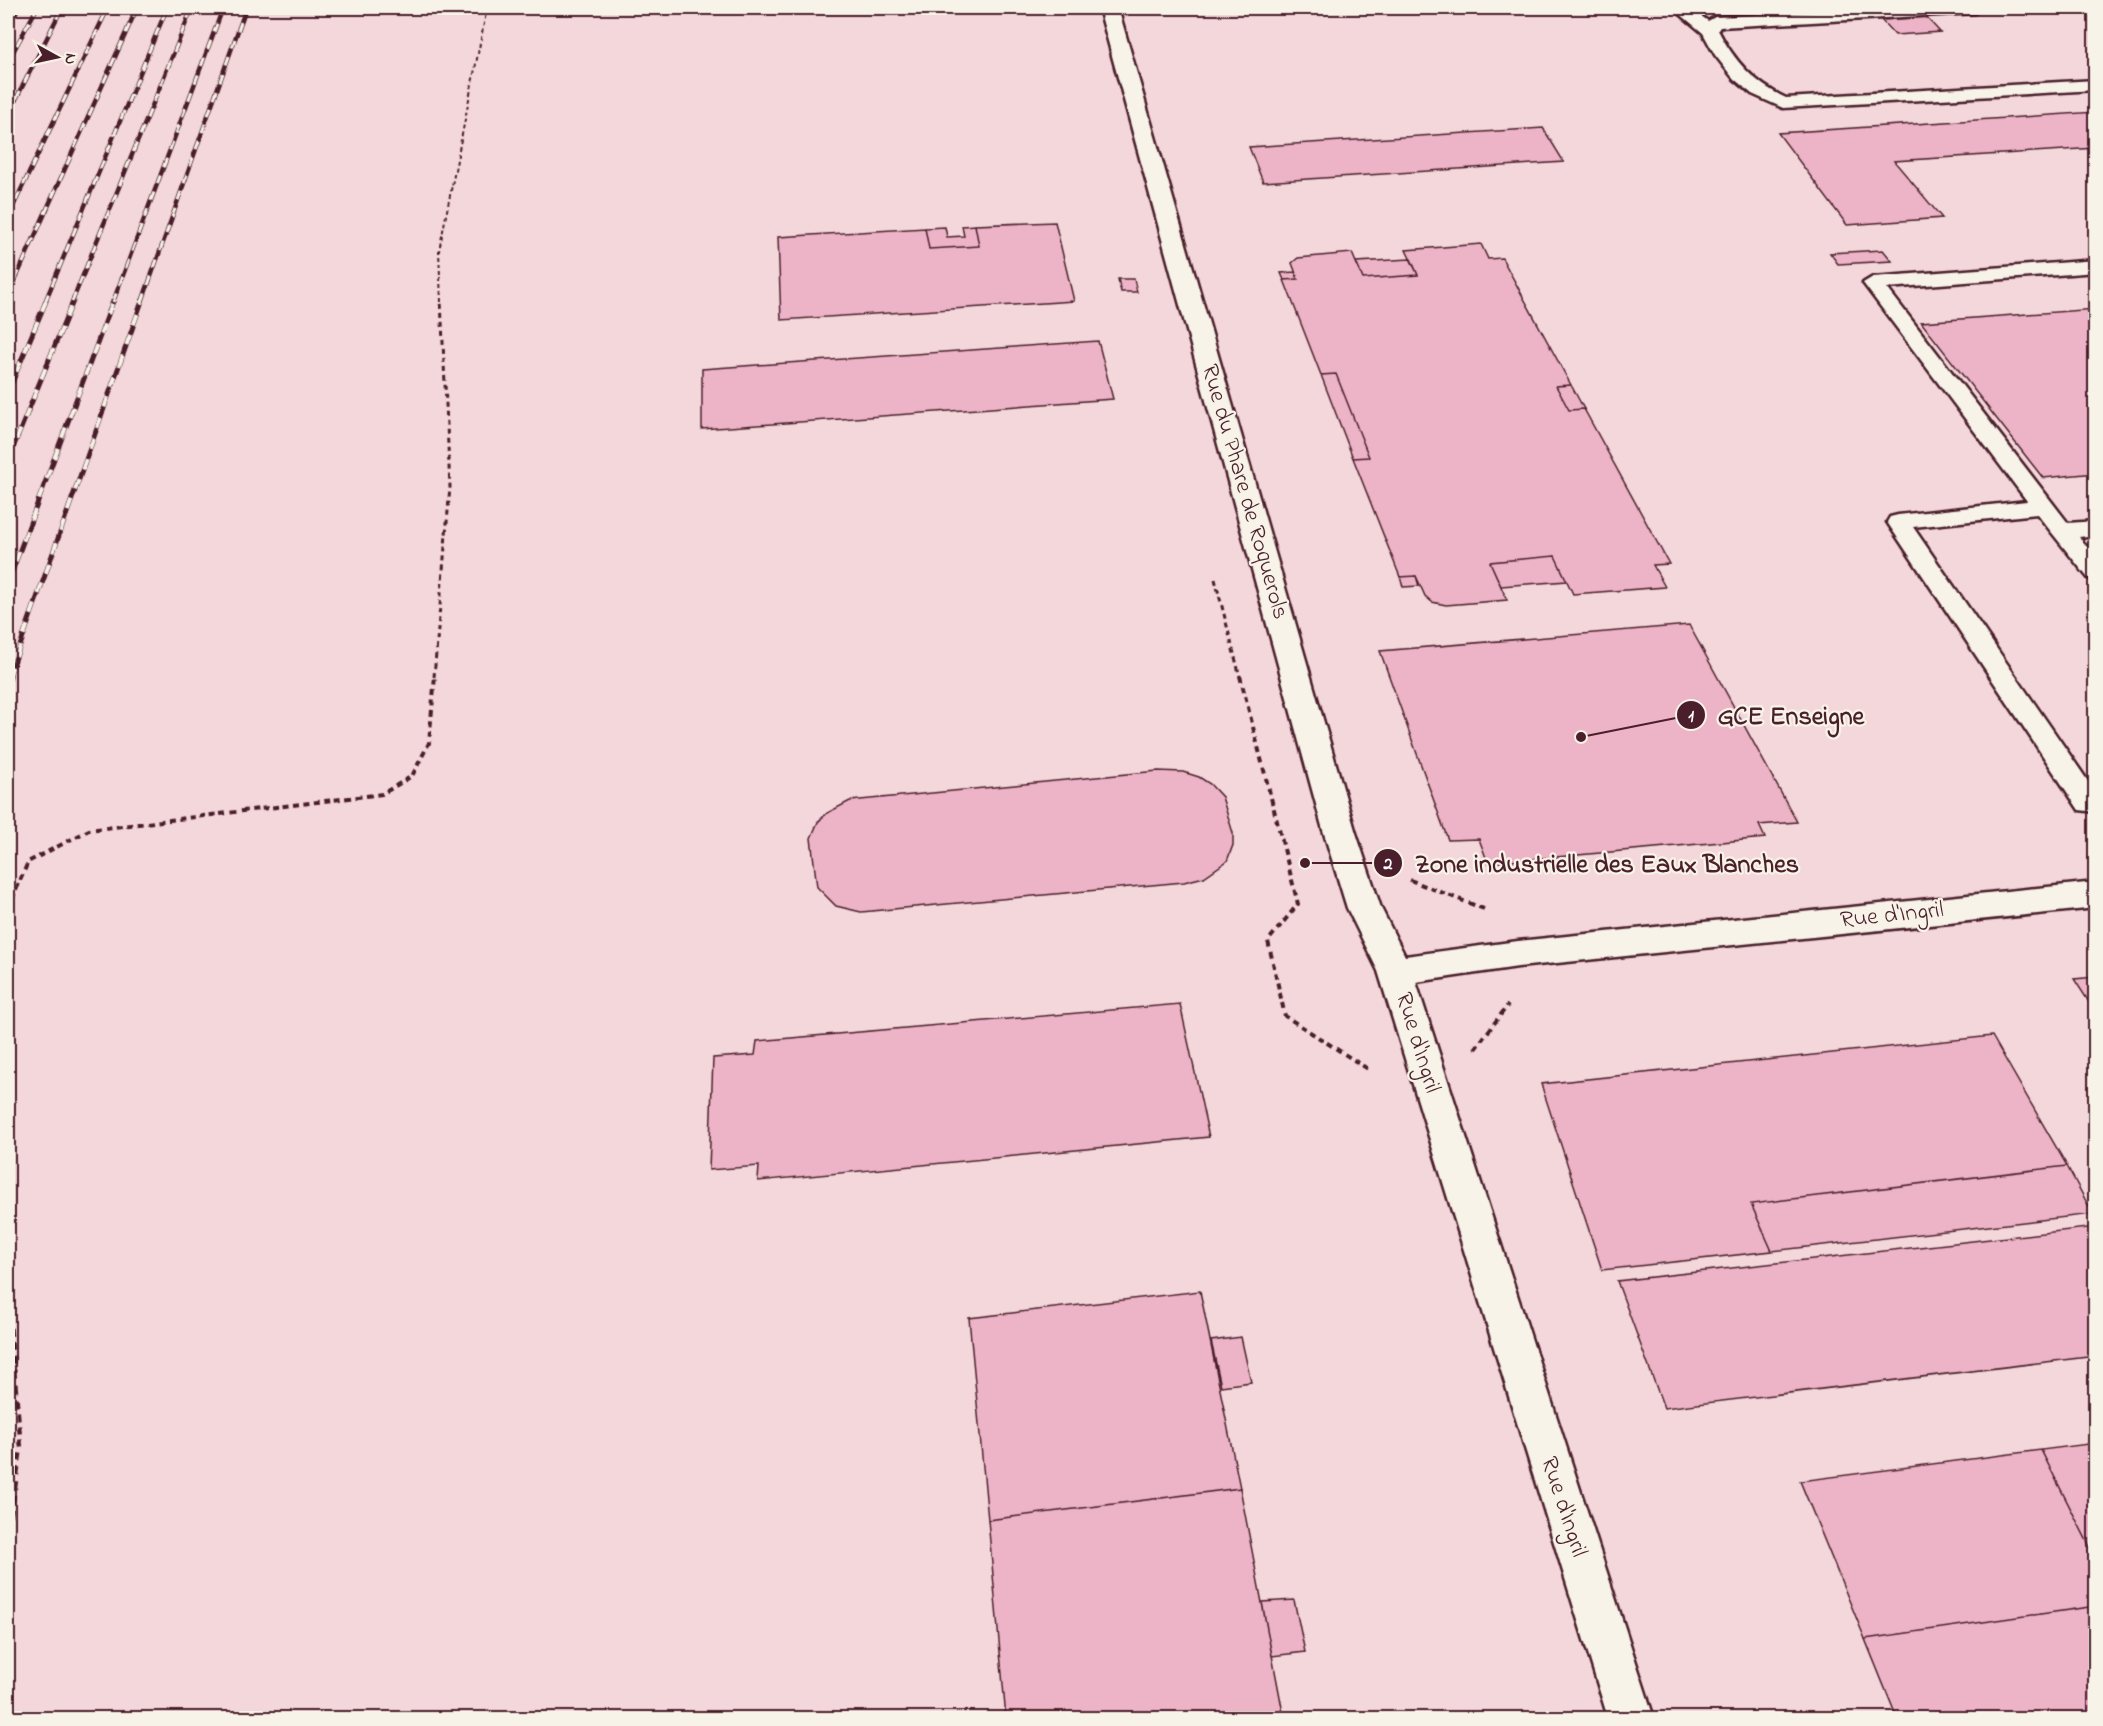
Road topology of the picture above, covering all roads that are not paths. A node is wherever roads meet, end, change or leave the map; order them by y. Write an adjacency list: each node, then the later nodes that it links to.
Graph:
1 (10, 8): 5 (lane)
2 (1108, 8): 15 (street, Rue du Phare de Roquerols)
3 (1681, 8): 6 (lane)
4 (1975, 8): 6 (lane)
5 (8, 12)
6 (1710, 30): 7 (lane)
7 (2096, 85)
8 (2096, 266): 9 (lane)
9 (2043, 506): 11 (lane); 13 (lane)
10 (2096, 528): 11 (lane)
11 (2062, 531): 12 (lane)
12 (2096, 573)
13 (2096, 802)
14 (2096, 895): 15 (street, Rue d'Ingril)
15 (1395, 970): 16 (street, Rue d'Ingril)
16 (1631, 1719)

